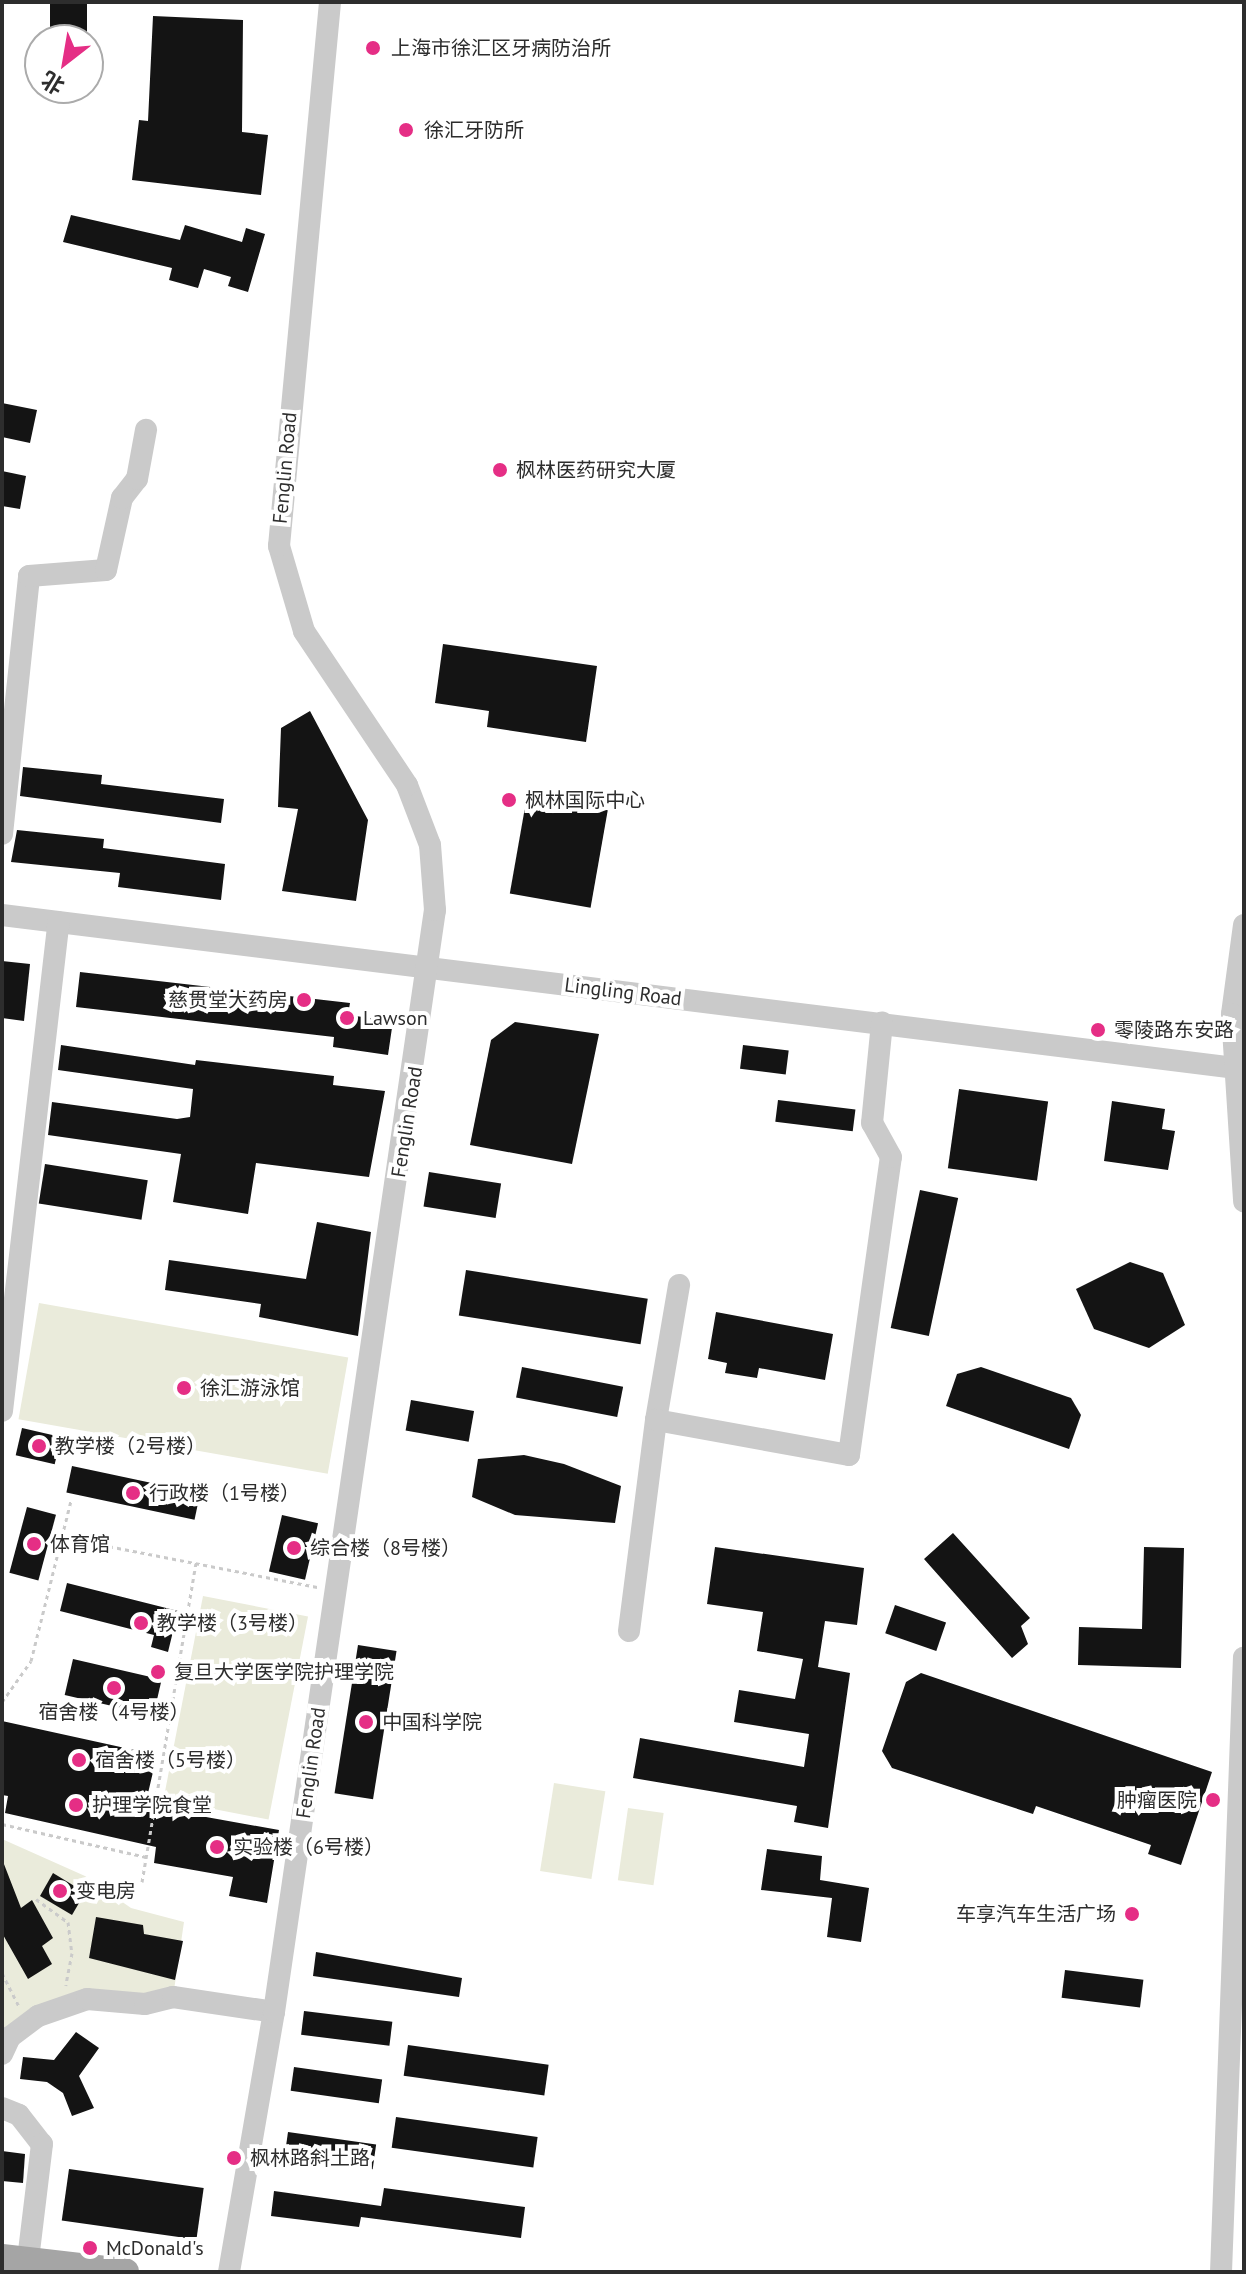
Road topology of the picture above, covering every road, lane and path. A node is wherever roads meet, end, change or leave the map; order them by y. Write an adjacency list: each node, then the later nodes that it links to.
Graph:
1 (330, 2): 7 (street, Fenglin Road)
2 (146, 430): 3 (street)
3 (2, 834)
4 (2, 915): 5 (street, Lingling Road)
5 (59, 922): 7 (street, Lingling Road); 11 (street)
6 (1244, 925): 9 (street)
7 (428, 969): 8 (street, Lingling Road); 19 (street, Fenglin Road)
8 (882, 1022): 9 (street, Lingling Road); 15 (street)
9 (1239, 1068): 10 (street)
10 (1244, 1202)
11 (10, 1252): 13 (street)
12 (679, 1285): 15 (street)
13 (6, 1332): 14 (street)
14 (2, 1411)
15 (656, 1420): 20 (street)
16 (71, 1500): 17 (path)
17 (62, 1537): 18 (path); 22 (path)
18 (196, 1564): 19 (path); 24 (path)
19 (336, 1591): 29 (street, Fenglin Road)
20 (629, 1631)
21 (1244, 1657): 36 (street)
22 (2, 1702)
23 (2, 1824): 24 (path)
24 (146, 1857): 25 (path)
25 (142, 1882)
26 (36, 1899): 28 (path)
27 (2, 1973): 30 (path)
28 (61, 2008): 29 (street); 30 (street)
29 (274, 2012): 35 (street, Fenglin Road)
30 (24, 2026): 31 (street)
31 (2, 2054)
32 (2, 2108): 33 (street)
33 (15, 2259): 34 (main road)
34 (125, 2272)
35 (229, 2272)
36 (1221, 2272)

